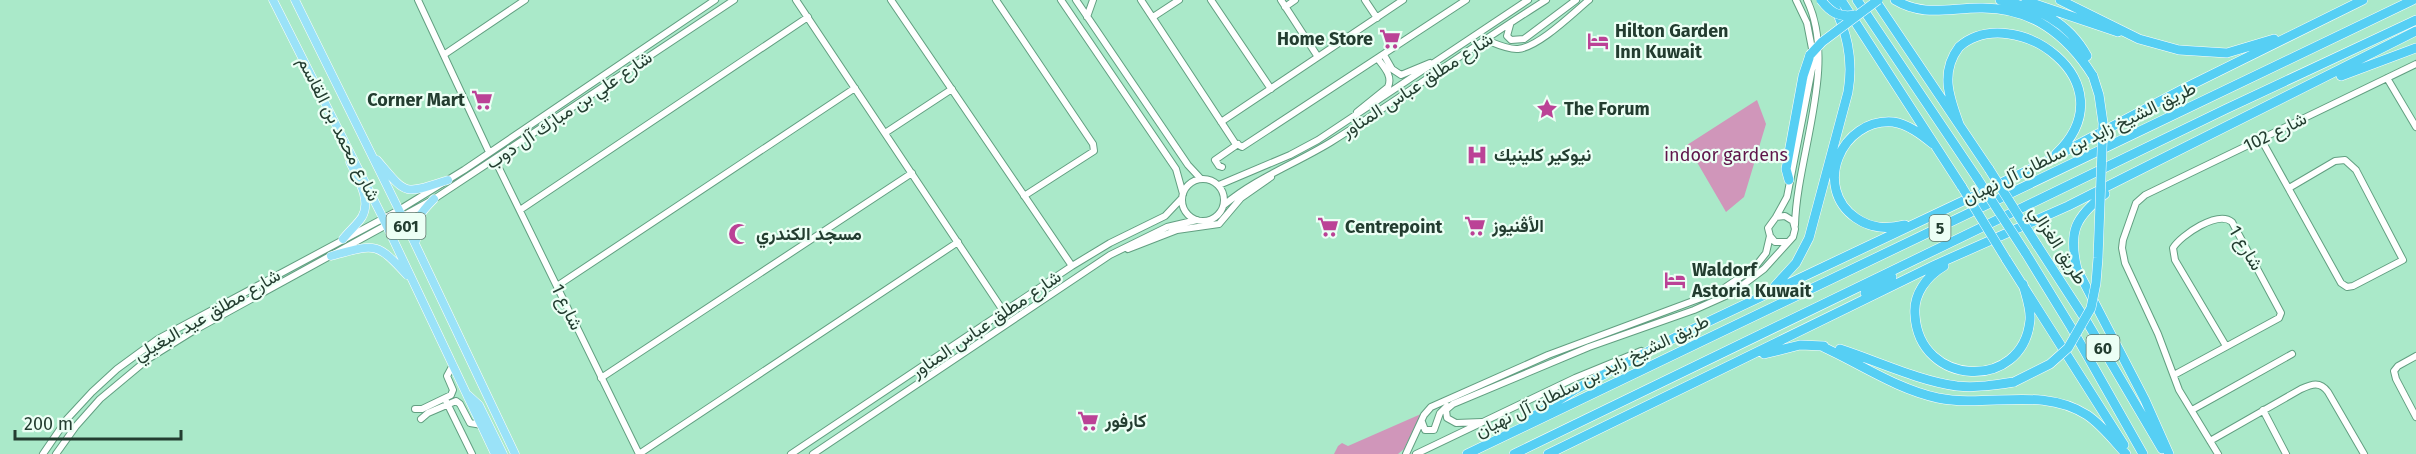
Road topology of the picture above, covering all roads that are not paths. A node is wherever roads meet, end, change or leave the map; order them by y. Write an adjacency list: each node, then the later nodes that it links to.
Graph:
1 (273, 0): 68 (main road, شارع محمد بن القاسم / 601)
2 (295, 0): 83 (main road, شارع محمد بن القاسم / 601)
3 (418, 0): 57 (street)
4 (525, 0): 57 (street)
5 (715, 0): 58 (street, شارع علي بن مبارك آل دوب)
6 (734, 0): 63 (street, شارع علي بن مبارك آل دوب)
7 (796, 0): 41 (street)
8 (891, 0): 70 (street)
9 (996, 0): 98 (street)
10 (1061, 0): 74 (street)
11 (1076, 0): 42 (street)
12 (1093, 0): 42 (street)
13 (1142, 0): 43 (street)
14 (1179, 0): 43 (street)
15 (1211, 0): 71 (street)
16 (1281, 0): 39 (street)
17 (1295, 0): 39 (street)
18 (1365, 0): 44 (street)
19 (1403, 0): 44 (street)
20 (1466, 0): 60 (street)
21 (1528, 0): 61 (street, شارع مطلق عباس المناور)
22 (1546, 0): 47 (street, شارع مطلق عباس المناور)
23 (1576, 0): 49 (street)
24 (1589, 0): 53 (street)
25 (1796, 0): 95 (street)
26 (1807, 0): 108 (street)
27 (1821, 0): 40 (highway, bridge)
28 (1832, 0): 124 (highway)
29 (1841, 0): 81 (highway)
30 (1857, 0): 167 (highway, طريق الغزالي / 60, bridge)
31 (1876, 0): 40 (highway, bridge); 77 (highway, طريق الغزالي / 60)
32 (1895, 0): 66 (highway)
33 (2000, 0): 66 (highway)
34 (2023, 0): 54 (highway)
35 (2060, 0): 54 (highway)
36 (2363, 0): 52 (highway)
37 (2405, 0): 45 (highway)
38 (2413, 0): 45 (highway, طريق الشيخ زايد بن سلطان آل نهيان / 5)
39 (1285, 7): 59 (street)
40 (1857, 14): 95 (highway, bridge)
41 (808, 17): 69 (street); 102 (street)
42 (1087, 17): 72 (street)
43 (1153, 17): 76 (street)
44 (1377, 18): 59 (street)
45 (2376, 19): 148 (highway, طريق الشيخ زايد بن سلطان آل نهيان / 5)
46 (2416, 20): 110 (highway, طريق الشيخ زايد بن سلطان آل نهيان / 5)
47 (1512, 21): 49 (street); 55 (street, شارع مطلق عباس المناور)
48 (2009, 24): 77 (highway)
49 (1541, 27): 53 (street)
50 (2032, 30): 87 (highway)
51 (2416, 31): 73 (highway)
52 (2296, 33): 54 (highway); 87 (highway)
53 (1546, 34): 55 (street)
54 (2129, 34)
55 (1486, 40): 91 (street, شارع مطلق عباس المناور)
56 (2416, 48): 73 (highway)
57 (445, 54): 84 (street)
58 (634, 55): 62 (street, شارع علي بن مبارك آل دوب); 63 (street)
59 (1318, 57): 71 (street)
60 (1381, 57): 61 (street); 75 (street); 82 (street)
61 (1439, 60): 75 (street, شارع مطلق عباس المناور)
62 (621, 63): 65 (street); 84 (street, شارع علي بن مبارك آل دوب)
63 (639, 64): 65 (street, شارع علي بن مبارك آل دوب)
64 (2416, 64): 67 (street, شارع 102)
65 (627, 72): 85 (street, شارع علي بن مبارك آل دوب)
66 (2093, 76): 129 (highway, bridge)
67 (2387, 78): 78 (street); 80 (street, شارع 102)
68 (317, 86): 106 (main road, شارع محمد بن القاسم / 601); 112 (main road)
69 (855, 88): 79 (street); 122 (street)
70 (952, 89): 79 (street); 98 (street)
71 (1271, 89): 76 (street)
72 (1142, 97): 74 (street); 86 (street)
73 (2283, 99): 90 (highway)
74 (1133, 107): 89 (street)
75 (1351, 119): 96 (street, شارع مطلق عباس المناور)
76 (1221, 122): 82 (street)
77 (1959, 124): 168 (highway, طريق الغزالي / 60, bridge)
78 (2416, 127)
79 (885, 133): 92 (street)
80 (2261, 139): 97 (street); 135 (street, شارع 102)
81 (1933, 144): 103 (highway); 121 (highway, bridge)
82 (1240, 146): 88 (street)
83 (368, 151): 94 (main road); 104 (main road, شارع محمد بن القاسم / 601)
84 (489, 152): 94 (street, شارع علي بن مبارك آل دوب)
85 (495, 160): 100 (street, شارع علي بن مبارك آل دوب); 102 (street, شارع 1)
86 (1188, 165): 89 (street); 93 (street)
87 (2040, 165): 103 (highway)
88 (1222, 167)
89 (1176, 169): 99 (street)
90 (2140, 170): 115 (highway); 169 (highway)
91 (1275, 172): 101 (street, شارع مطلق عباس المناور); 116 (street)
92 (912, 173): 113 (street); 136 (street)
93 (1201, 179): 96 (street); 99 (street)
94 (448, 180): 104 (street, شارع علي بن مبارك آل دوب)
95 (1789, 180): 105 (street)
96 (1218, 185): 101 (street)
97 (2289, 188): 97 (street)
98 (1024, 196): 119 (street)
99 (1182, 196): 107 (street); 119 (street, شارع مطلق عباس المناور)
100 (434, 199): 104 (street, شارع علي بن مبارك آل دوب); 118 (main road)
101 (1224, 205): 107 (street)
102 (520, 210): 122 (street, شارع 1)
103 (1941, 213): 124 (highway)
104 (401, 214): 106 (street, شارع مطلق عيد البغيلي); 109 (street, شارع مطلق عيد البغيلي); 118 (main road, شارع محمد بن القاسم / 601)
105 (1776, 217): 108 (street); 111 (street)
106 (383, 218): 109 (main road, شارع محمد بن القاسم / 601); 112 (street, شارع مطلق عيد البغيلي)
107 (1197, 220): 116 (street, شارع مطلق عباس المناور)
108 (1795, 225): 114 (street)
109 (387, 226): 117 (street, شارع مطلق عيد البغيلي); 120 (main road, شارع محمد بن القاسم / 601)
110 (1972, 232): 128 (highway); 163 (highway, طريق الشيخ زايد بن سلطان آل نهيان / 5)
111 (1770, 237): 114 (street); 145 (street)
112 (343, 239): 123 (street, شارع مطلق عيد البغيلي)
113 (957, 242): 125 (street); 157 (street)
114 (1787, 242): 139 (street)
115 (1973, 247): 121 (highway); 128 (highway)
116 (1110, 255): 159 (street, شارع مطلق عباس المناور)
117 (331, 256): 120 (main road); 127 (street, شارع مطلق عيد البغيلي)
118 (421, 256): 156 (main road, شارع محمد بن القاسم / 601)
119 (1072, 266): 125 (street, شارع مطلق عباس المناور)
120 (413, 282): 133 (main road, شارع محمد بن القاسم / 601)
121 (2023, 284): 166 (highway)
122 (556, 286): 136 (street, شارع 1)
123 (221, 305): 127 (street); 151 (street, شارع مطلق عيد البغيلي)
124 (1734, 309): 126 (highway)
125 (1004, 312): 158 (street, شارع مطلق عباس المناور)
126 (1678, 336): 146 (street); 148 (highway)
127 (178, 341): 152 (street, شارع مطلق عيد البغيلي)
128 (1779, 341): 134 (highway)
129 (1821, 346): 134 (highway); 166 (highway)
130 (2226, 346): 130 (street, شارع 1); 135 (street, شارع 1)
131 (2292, 354): 141 (street)
132 (2416, 356): 143 (street)
133 (453, 365): 137 (main road, شارع محمد بن القاسم / 601); 138 (street)
134 (1714, 372): 149 (highway)
135 (2174, 375): 141 (street)
136 (601, 378): 157 (street, شارع 1)
137 (467, 394): 147 (main road, شارع محمد بن القاسم / 601); 155 (main road)
138 (446, 401): 140 (street); 144 (street); 147 (street); 153 (street)
139 (1453, 404): 145 (street); 146 (street)
140 (415, 409)
141 (2192, 410): 150 (street)
142 (2263, 410): 150 (street); 171 (street); 172 (street)
143 (2416, 417)
144 (421, 420)
145 (1422, 422): 160 (street)
146 (1482, 422): 161 (street)
147 (482, 425): 154 (main road, شارع محمد بن القاسم / 601)
148 (1501, 437): 162 (highway, طريق الشيخ زايد بن سلطان آل نهيان / 5)
149 (1582, 437): 164 (highway); 165 (street)
150 (2210, 441): 170 (street)
151 (43, 454)
152 (56, 454)
153 (472, 454)
154 (495, 454)
155 (503, 454)
156 (515, 454)
157 (639, 454)
158 (791, 454)
159 (813, 454)
160 (1406, 454)
161 (1416, 454)
162 (1467, 454)
163 (1514, 454)
164 (1548, 454)
165 (1557, 454)
166 (2128, 454)
167 (2143, 454)
168 (2164, 454)
169 (2169, 454)
170 (2218, 454)
171 (2286, 454)
172 (2364, 454)

